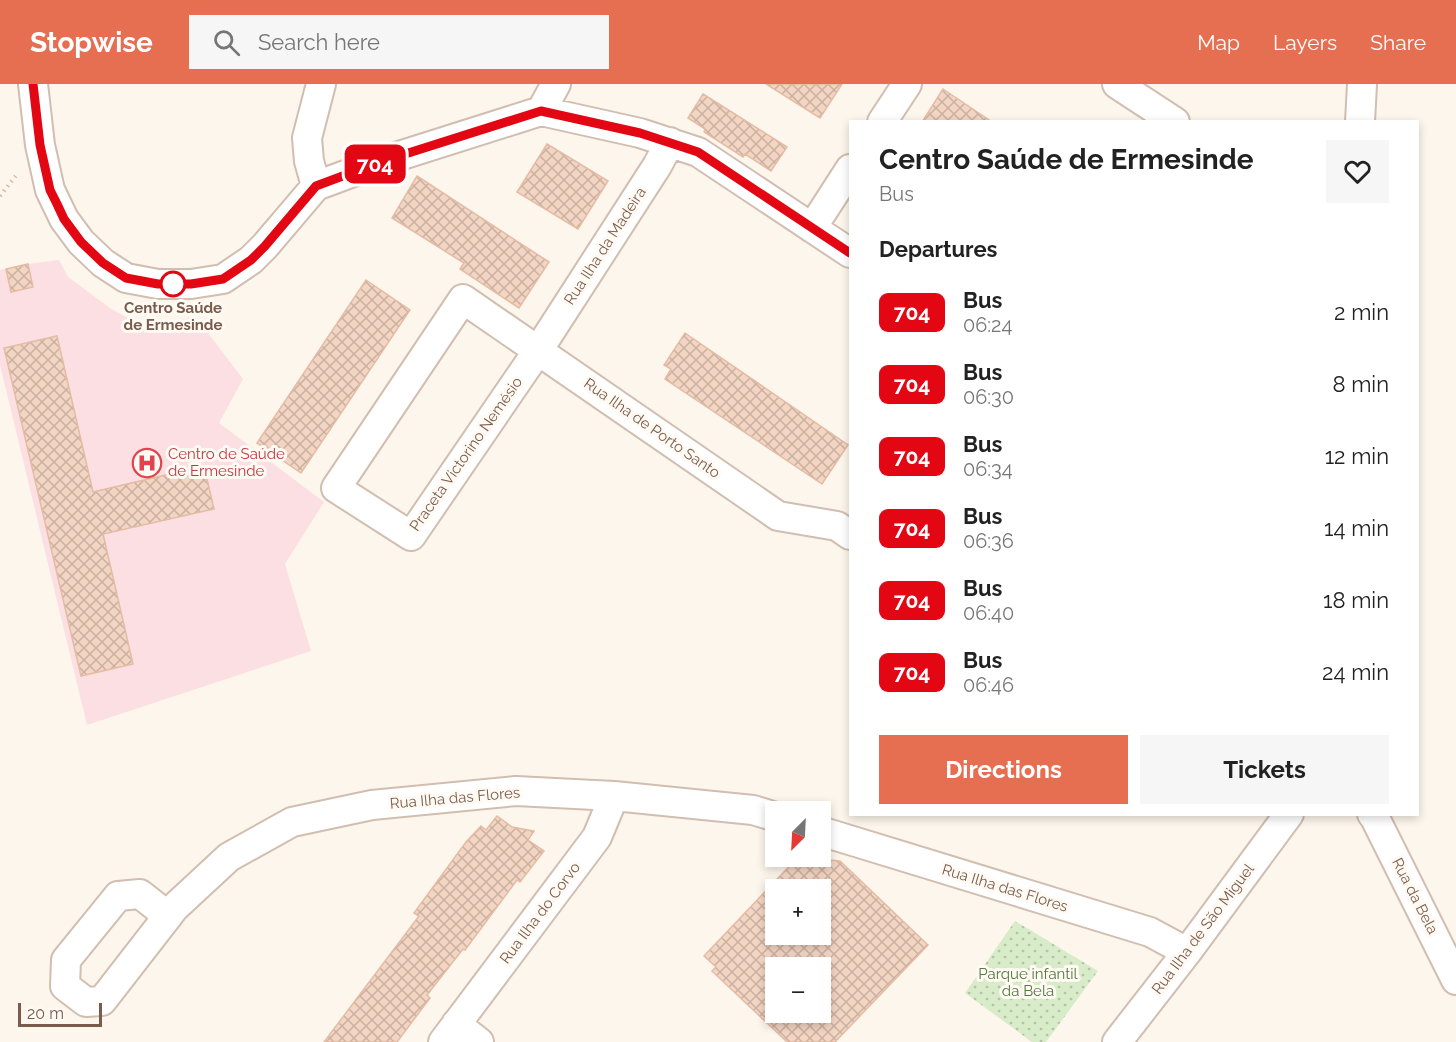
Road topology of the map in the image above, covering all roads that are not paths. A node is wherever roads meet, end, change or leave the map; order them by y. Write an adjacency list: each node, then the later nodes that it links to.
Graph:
1 (33, 84): 13 (street)
2 (321, 84): 13 (street)
3 (556, 84): 7 (street)
4 (907, 84): 8 (street)
5 (1118, 84): 9 (street)
6 (1362, 84): 10 (street)
7 (541, 111): 11 (street); 13 (street)
8 (883, 120)
9 (1172, 120)
10 (1360, 120)
11 (670, 142): 14 (street); 17 (street, Rua Ilha da Madeira)
12 (849, 171): 14 (street)
13 (316, 186)
14 (812, 228): 15 (street)
15 (849, 252)
16 (463, 299): 17 (street, Rua Ilha de Porto Santo); 17 (street, Praceta Victorino Nemésio)
17 (539, 349): 18 (street, Rua Ilha de Porto Santo)
18 (849, 534)
19 (614, 796): 20 (street, Rua Ilha das Flores); 24 (street, Rua Ilha das Flores); 27 (street, Rua Ilha do Corvo)
20 (765, 814)
21 (1288, 816): 25 (street, Rua Ilha de São Miguel)
22 (1374, 816): 26 (street, Rua da Bela)
23 (831, 834): 25 (street, Rua Ilha das Flores)
24 (168, 916)
25 (1187, 952): 29 (street, Rua Ilha de São Miguel)
26 (1453, 964)
27 (449, 1033): 28 (street, Rua Ilha do Corvo)
28 (479, 1042)
29 (1117, 1042)

